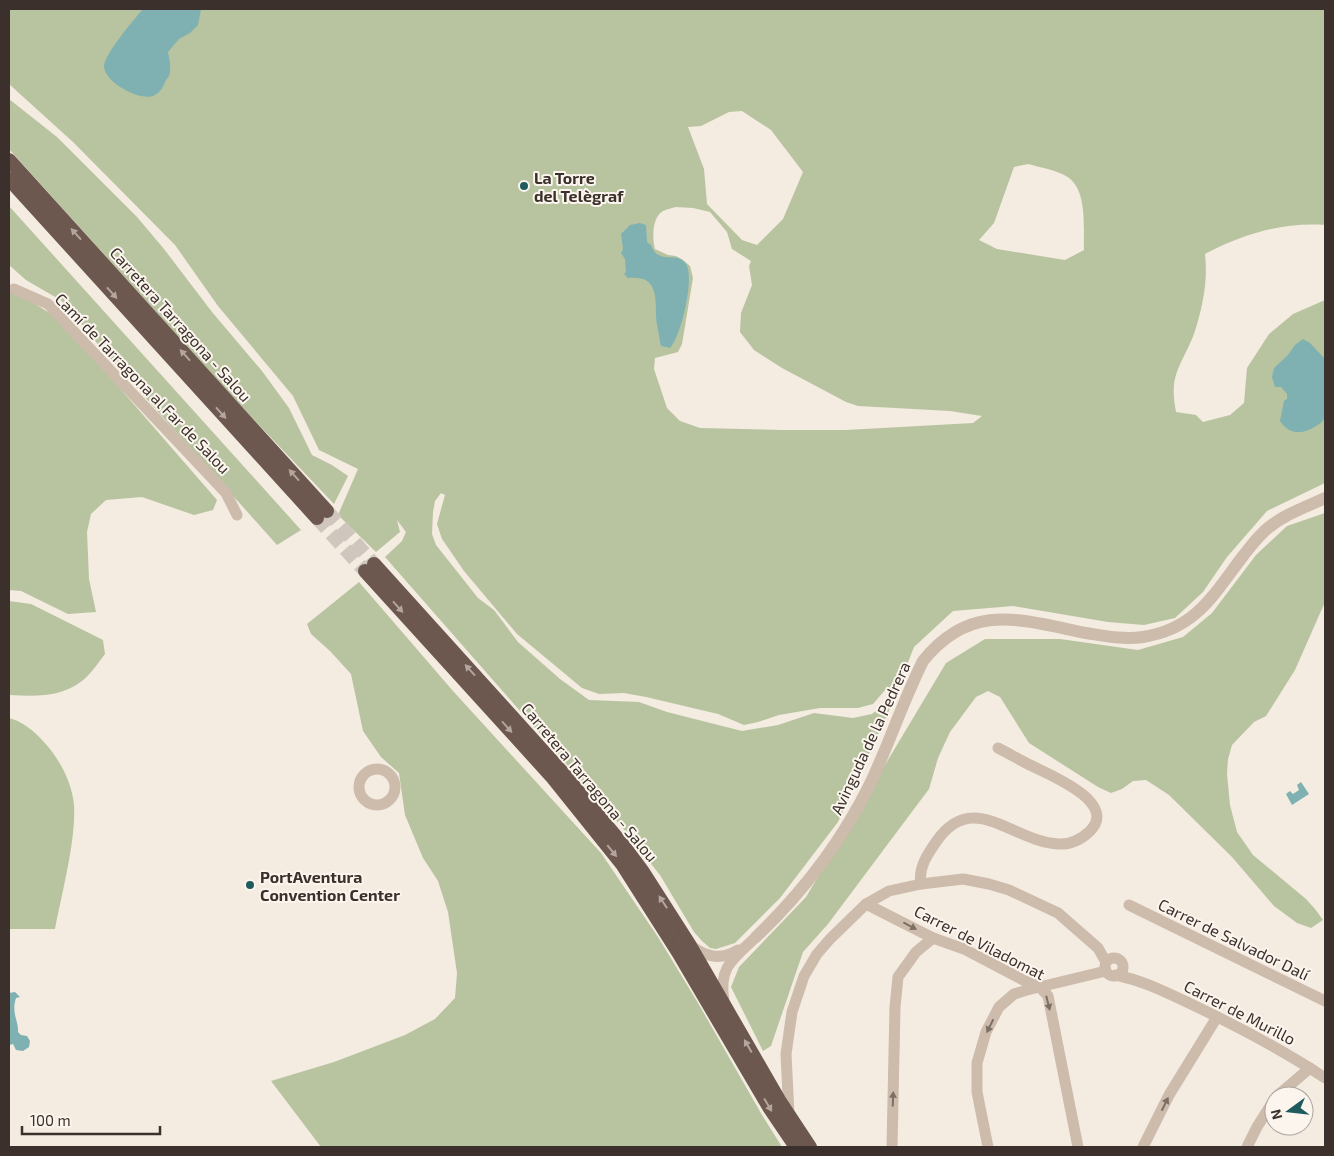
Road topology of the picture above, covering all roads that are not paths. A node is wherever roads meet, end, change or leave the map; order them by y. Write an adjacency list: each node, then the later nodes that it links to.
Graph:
1 (9, 160): 2 (highway, Carretera Tarragona - Salou, one-way to 1)
2 (9, 179)
3 (14, 289): 5 (street, Camí de Tarragona al Far de Salou)
4 (1325, 498): 10 (street, Avinguda de la Pedrera)
5 (237, 515)
6 (998, 748): 7 (street)
7 (921, 884): 8 (street, Carrer de Murillo); 13 (street, Carrer de Murillo)
8 (866, 904): 11 (street, Carrer de Viladomat, one-way to 11); 18 (street, Carrer de Murillo)
9 (1129, 905): 15 (street, Carrer de Salvador Dalí)
10 (756, 937): 12 (street, Avinguda de la Pedrera); 16 (street, Avinguda de la Pedrera)
11 (933, 938): 14 (street, Carrer de Viladomat); 27 (street, one-way to 11)
12 (689, 944): 16 (highway, Carretera Tarragona - Salou); 25 (highway, Carretera Tarragona - Salou, one-way to 25)
13 (1113, 967): 14 (street); 17 (street, Carrer de Murillo)
14 (1039, 986): 28 (street, one-way to 28); 29 (street, Carrer de Viladomat, one-way to 29)
15 (1325, 1001)
16 (725, 1005): 20 (highway, Carretera Tarragona - Salou, one-way to 16)
17 (1217, 1017): 19 (street, Carrer de Murillo); 30 (street, one-way to 17)
18 (786, 1065): 20 (street); 24 (street, Carrer de Murillo)
19 (1310, 1068): 21 (street, Carrer de Murillo); 22 (street)
20 (765, 1076): 24 (highway, Carretera Tarragona - Salou)
21 (1325, 1078)
22 (1288, 1086)
23 (1264, 1116): 31 (street)
24 (789, 1117): 26 (highway, Carretera Tarragona - Salou)
25 (796, 1147)
26 (810, 1147)
27 (892, 1147)
28 (988, 1147)
29 (1078, 1147)
30 (1143, 1147)
31 (1247, 1147)

